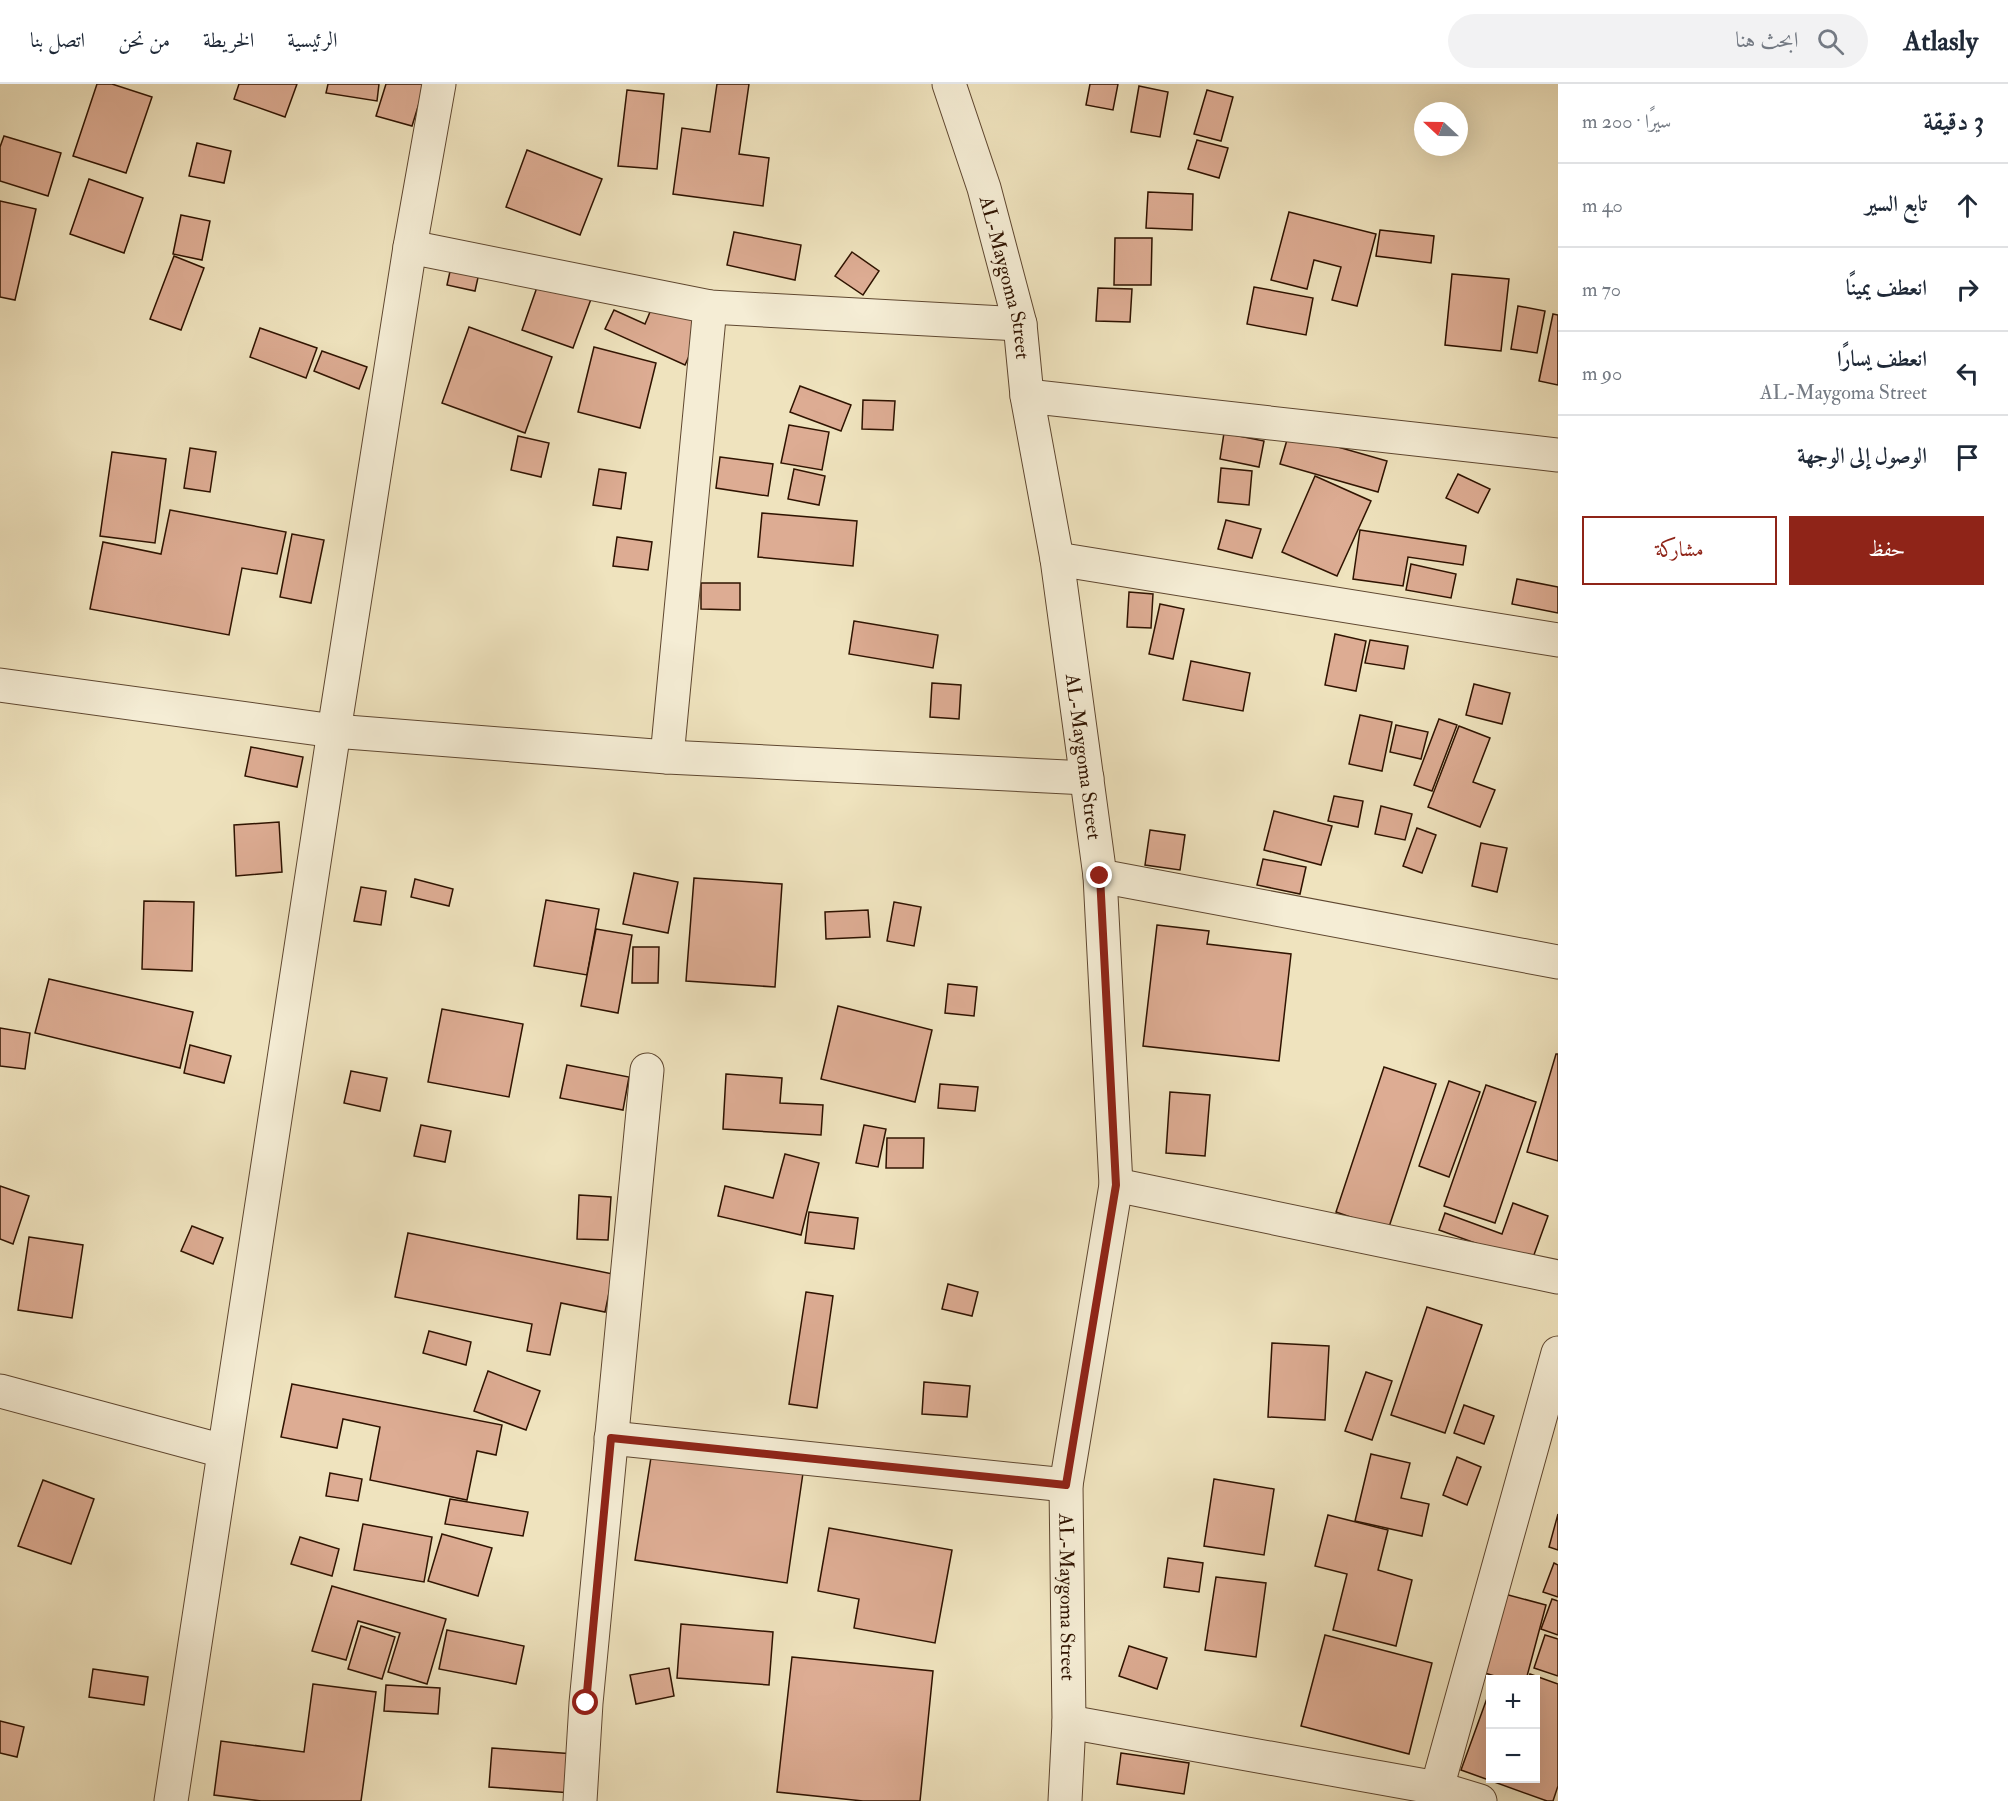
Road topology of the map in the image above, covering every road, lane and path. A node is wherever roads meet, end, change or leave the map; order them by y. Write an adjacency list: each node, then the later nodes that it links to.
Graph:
1 (439, 84): 3 (street)
2 (948, 84): 5 (street, AL-Maygoma Street)
3 (410, 247): 4 (street); 11 (street)
4 (710, 307): 5 (street); 12 (street)
5 (1020, 324): 6 (street, AL-Maygoma Street)
6 (1027, 396): 7 (street); 8 (street, AL-Maygoma Street)
7 (1558, 455)
8 (1057, 559): 9 (street); 13 (street, AL-Maygoma Street)
9 (1558, 639)
10 (0, 685): 11 (street)
11 (334, 731): 12 (street); 22 (street)
12 (667, 757): 13 (street)
13 (1087, 778): 14 (street, AL-Maygoma Street)
14 (1100, 876): 15 (street); 17 (street, AL-Maygoma Street)
15 (1558, 962)
16 (646, 1070): 21 (street)
17 (1116, 1185): 18 (street); 23 (street, AL-Maygoma Street)
18 (1558, 1277)
19 (1558, 1353): 25 (street)
20 (0, 1391): 22 (street)
21 (611, 1438): 23 (street); 27 (street)
22 (224, 1451): 26 (street)
23 (1066, 1485): 24 (street, AL-Maygoma Street)
24 (1069, 1722): 25 (street); 28 (street, AL-Maygoma Street)
25 (1437, 1788): 29 (street)
26 (171, 1801)
27 (580, 1801)
28 (1065, 1801)
29 (1479, 1801)

